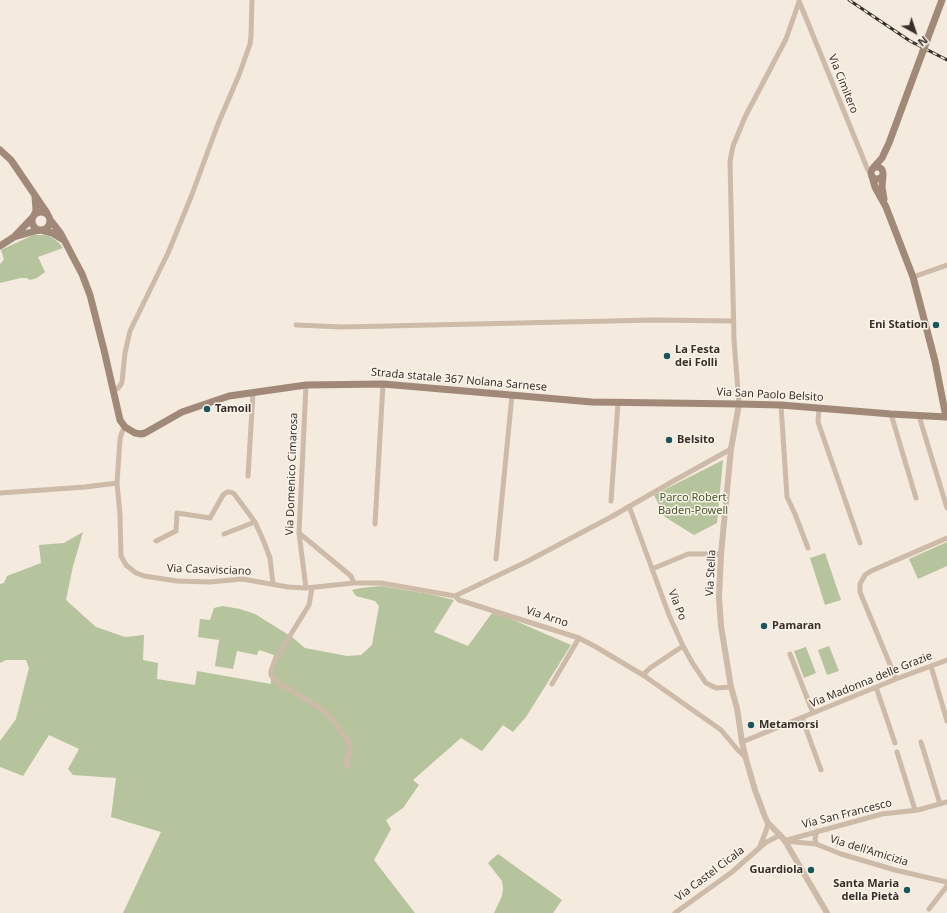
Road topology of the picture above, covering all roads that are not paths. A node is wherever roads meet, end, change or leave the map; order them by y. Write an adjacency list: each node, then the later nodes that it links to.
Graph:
1 (252, 0): 25 (street)
2 (942, 0): 4 (main road, bridge)
3 (799, 1): 6 (street, Via Cimitero); 21 (street)
4 (889, 143): 7 (main road); 9 (main road)
5 (0, 150): 10 (main road)
6 (863, 158): 7 (street); 8 (street, Via Cimitero)
7 (880, 160): 8 (main road)
8 (872, 173): 9 (main road); 9 (main road); 11 (main road)
9 (883, 173): 11 (main road)
10 (34, 194): 12 (main road); 13 (main road)
11 (886, 207): 20 (main road)
12 (47, 213): 13 (main road); 14 (main road)
13 (33, 216): 15 (main road); 16 (main road)
14 (50, 222): 15 (main road); 17 (main road)
15 (41, 230): 16 (main road); 17 (main road)
16 (14, 237): 18 (main road)
17 (64, 240): 25 (main road)
18 (0, 246)
19 (947, 265): 20 (street)
20 (913, 277): 35 (main road)
21 (733, 321): 22 (street); 30 (street)
22 (296, 325)
23 (383, 384): 24 (main road, Strada statale 367 Nolana Sarnese); 27 (main road, Strada statale 367 Nolana Sarnese); 46 (street)
24 (306, 385): 26 (main road, Strada statale 367 Nolana Sarnese); 47 (street, Via Domenico Cimarosa)
25 (113, 390): 36 (main road)
26 (253, 393): 36 (main road, Strada statale 367 Nolana Sarnese); 38 (street)
27 (512, 395): 28 (main road, Strada statale 367 Nolana Sarnese); 54 (street)
28 (592, 402): 29 (main road, Via San Paolo Belsito)
29 (618, 403): 30 (main road, Via San Paolo Belsito); 42 (street)
30 (739, 404): 31 (main road, Via San Paolo Belsito); 37 (street, Via Stella)
31 (781, 405): 32 (main road, Via San Paolo Belsito); 52 (street)
32 (819, 408): 33 (main road, Via San Paolo Belsito); 51 (street)
33 (890, 414): 34 (main road, Via San Paolo Belsito); 41 (street)
34 (919, 416): 35 (main road, Via San Paolo Belsito); 44 (street)
35 (947, 417)
36 (125, 427): 39 (street, Via Casavisciano)
37 (732, 449): 43 (street); 53 (street, Via Stella)
38 (248, 476)
39 (117, 483): 40 (street); 57 (street, Via Casavisciano)
40 (0, 493)
41 (916, 498)
42 (611, 501)
43 (629, 506): 55 (street, Via Po); 59 (street)
44 (947, 508)
45 (255, 522): 48 (street); 50 (street); 57 (street)
46 (375, 524)
47 (298, 533): 56 (street); 58 (street, Via Domenico Cimarosa)
48 (224, 534)
49 (947, 538): 66 (street)
50 (156, 541)
51 (860, 543)
52 (808, 548)
53 (721, 554): 55 (street); 68 (street, Via Stella)
54 (496, 559)
55 (652, 569): 61 (street, Via Po)
56 (354, 583): 58 (street, Via Arno); 59 (street, Via Arno)
57 (273, 584): 58 (street, Via Casavisciano)
58 (309, 588): 78 (street)
59 (455, 596): 60 (street, Via Arno)
60 (579, 638): 65 (street, Via Arno); 67 (street)
61 (682, 646): 65 (street); 68 (street, Via Po)
62 (790, 654): 70 (street)
63 (947, 660): 64 (street, Via Madonna delle Grazie)
64 (931, 666): 66 (street, Via Madonna delle Grazie); 72 (street)
65 (643, 674): 77 (street, Via Arno)
66 (896, 679): 69 (street, Via Madonna delle Grazie)
67 (552, 684)
68 (731, 687): 73 (street, Via Stella)
69 (876, 687): 70 (street, Via Madonna delle Grazie); 75 (street)
70 (813, 713): 71 (street, Via Madonna delle Grazie)
71 (802, 718): 73 (street, Via Madonna delle Grazie); 79 (street, Via Madonna delle Grazie)
72 (947, 721)
73 (742, 742): 77 (street, Via Stella)
74 (921, 742): 81 (street)
75 (895, 743)
76 (898, 752): 82 (street)
77 (746, 759): 83 (street)
78 (348, 768)
79 (821, 770)
80 (947, 802): 81 (street, Via San Francesco)
81 (940, 804): 82 (street, Via San Francesco)
82 (915, 810): 84 (street, Via San Francesco)
83 (768, 823): 85 (street); 88 (street)
84 (817, 831): 86 (street, Via San Francesco); 87 (street)
85 (780, 835): 86 (street); 88 (street)
86 (785, 841): 87 (street, Via dell'Amicizia); 93 (street)
87 (816, 844): 89 (street, Via dell'Amicizia)
88 (757, 850): 92 (street, Via Castel Cicala)
89 (947, 882)
90 (947, 886): 91 (street)
91 (929, 910)
92 (675, 913)
93 (826, 913)

